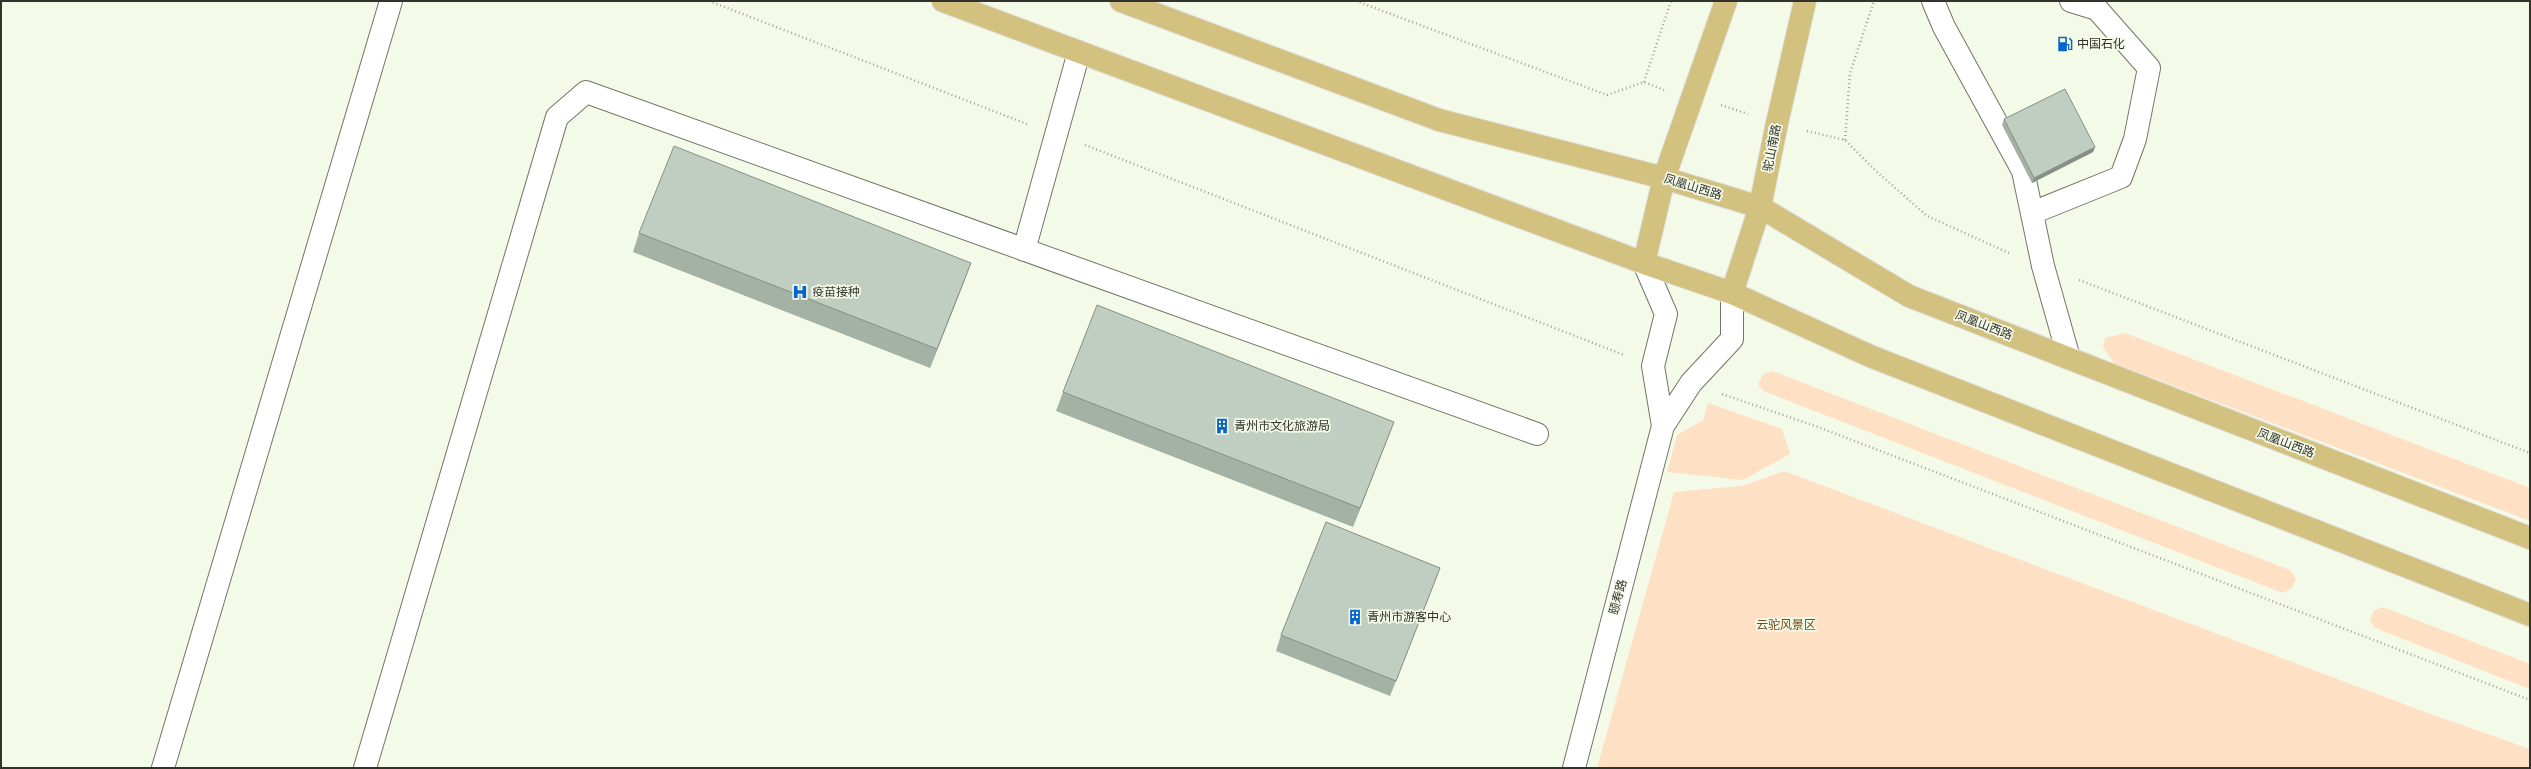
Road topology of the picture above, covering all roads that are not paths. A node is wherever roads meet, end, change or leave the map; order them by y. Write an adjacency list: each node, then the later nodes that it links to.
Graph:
1 (391, 1): 20 (street)
2 (943, 1): 8 (main road)
3 (1121, 1): 9 (main road, 凤凰山西路)
4 (1726, 1): 9 (main road)
5 (1805, 1): 10 (main road, 驼山南路)
6 (1933, 1): 11 (street)
7 (2070, 1): 11 (street)
8 (1079, 52): 12 (street); 13 (main road)
9 (1664, 178): 10 (main road, 凤凰山西路); 13 (main road)
10 (1760, 208): 14 (main road, 驼山南路); 15 (main road, 凤凰山西路)
11 (2032, 213): 15 (street)
12 (1024, 250): 17 (street); 21 (street)
13 (1644, 263): 14 (main road); 16 (street)
14 (1732, 293): 16 (street); 19 (main road)
15 (2069, 358): 18 (main road, 凤凰山西路)
16 (1663, 426): 22 (street, 颐寿路)
17 (1537, 434)
18 (2530, 538)
19 (2530, 615)
20 (163, 768)
21 (365, 768)
22 (1574, 768)

